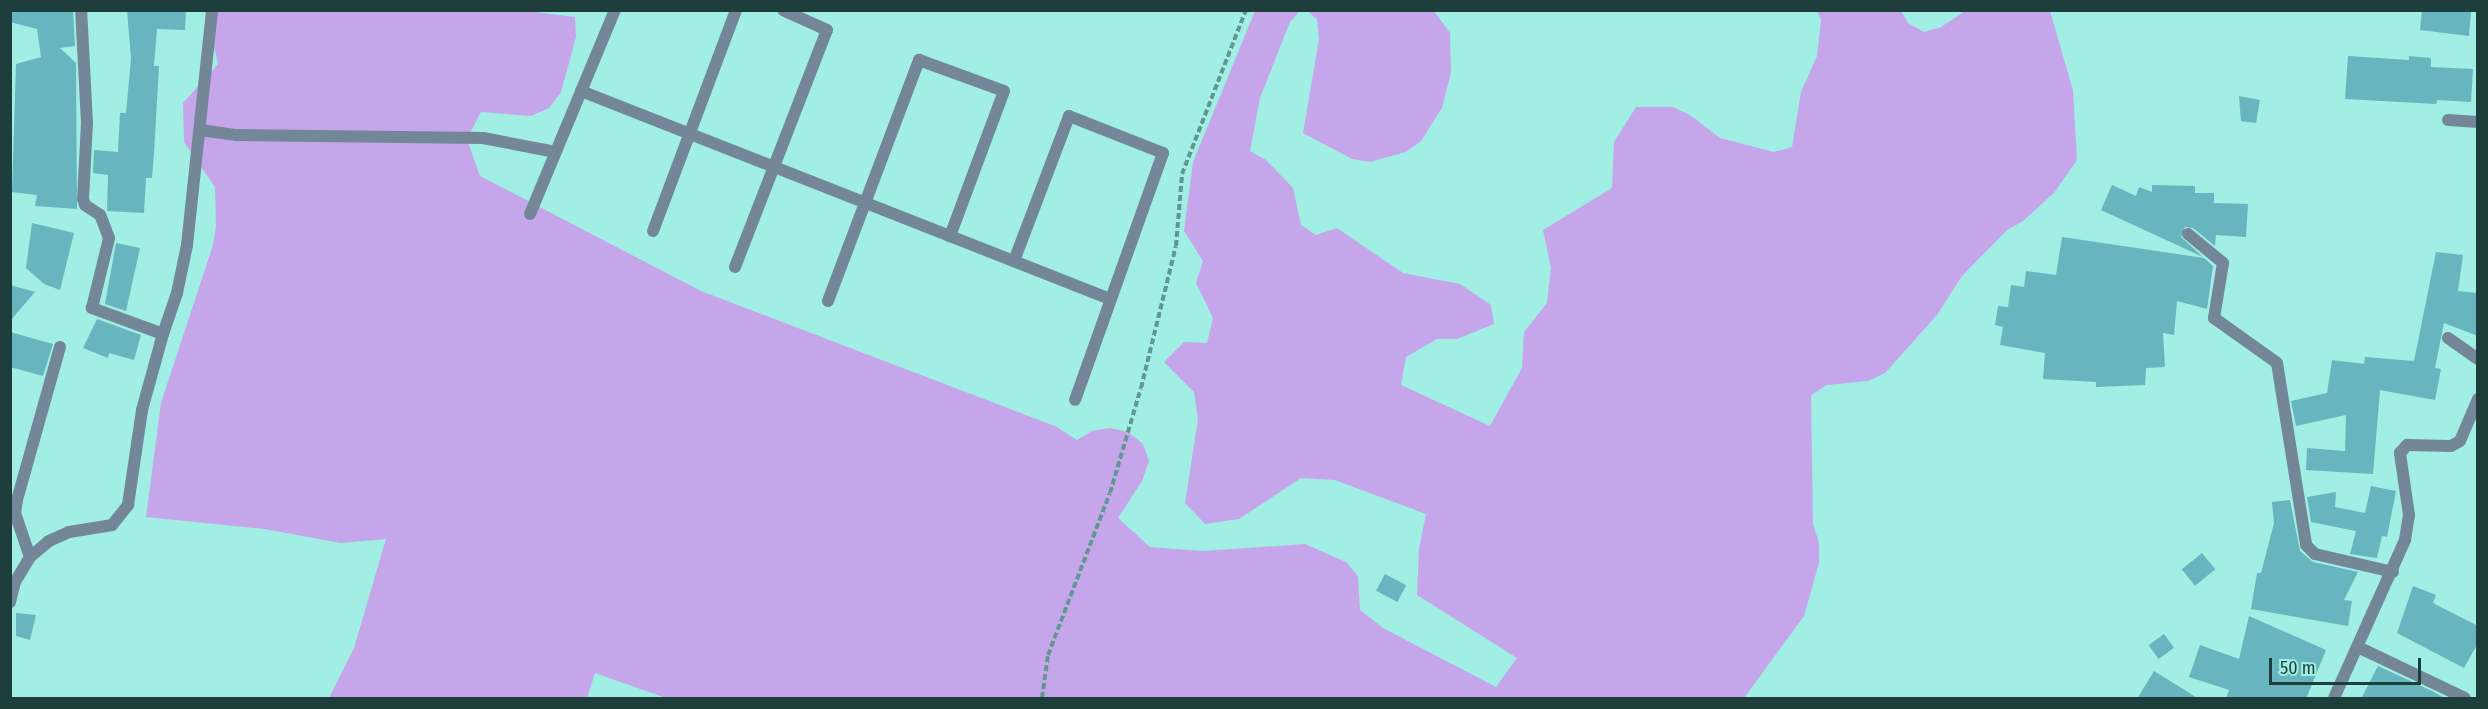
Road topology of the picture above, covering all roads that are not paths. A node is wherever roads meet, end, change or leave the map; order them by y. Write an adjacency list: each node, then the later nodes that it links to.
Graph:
1 (81, 10): 22 (street)
2 (212, 10): 9 (street)
3 (615, 10): 6 (street)
4 (736, 10): 10 (street)
5 (783, 10): 12 (street)
6 (581, 91): 10 (street); 11 (street)
7 (2448, 120): 8 (street)
8 (2478, 122)
9 (200, 130): 11 (street); 22 (street)
10 (690, 134): 12 (street); 15 (street)
11 (556, 152): 14 (street)
12 (773, 167): 13 (street); 19 (street)
13 (866, 203): 17 (street); 17 (street); 21 (street)
14 (530, 214)
15 (653, 231)
16 (2188, 234): 29 (street)
17 (950, 236): 18 (street)
18 (1014, 261): 20 (street); 20 (street)
19 (735, 267)
20 (1110, 299): 27 (street)
21 (828, 301)
22 (163, 334): 28 (street)
23 (2448, 338): 25 (street)
24 (60, 347): 28 (street)
25 (2478, 359)
26 (2478, 399): 29 (street)
27 (1075, 400)
28 (30, 557): 30 (street)
29 (2393, 572): 31 (street)
30 (10, 602)
31 (2360, 648): 32 (street); 33 (street)
32 (2334, 699)
33 (2465, 699)

